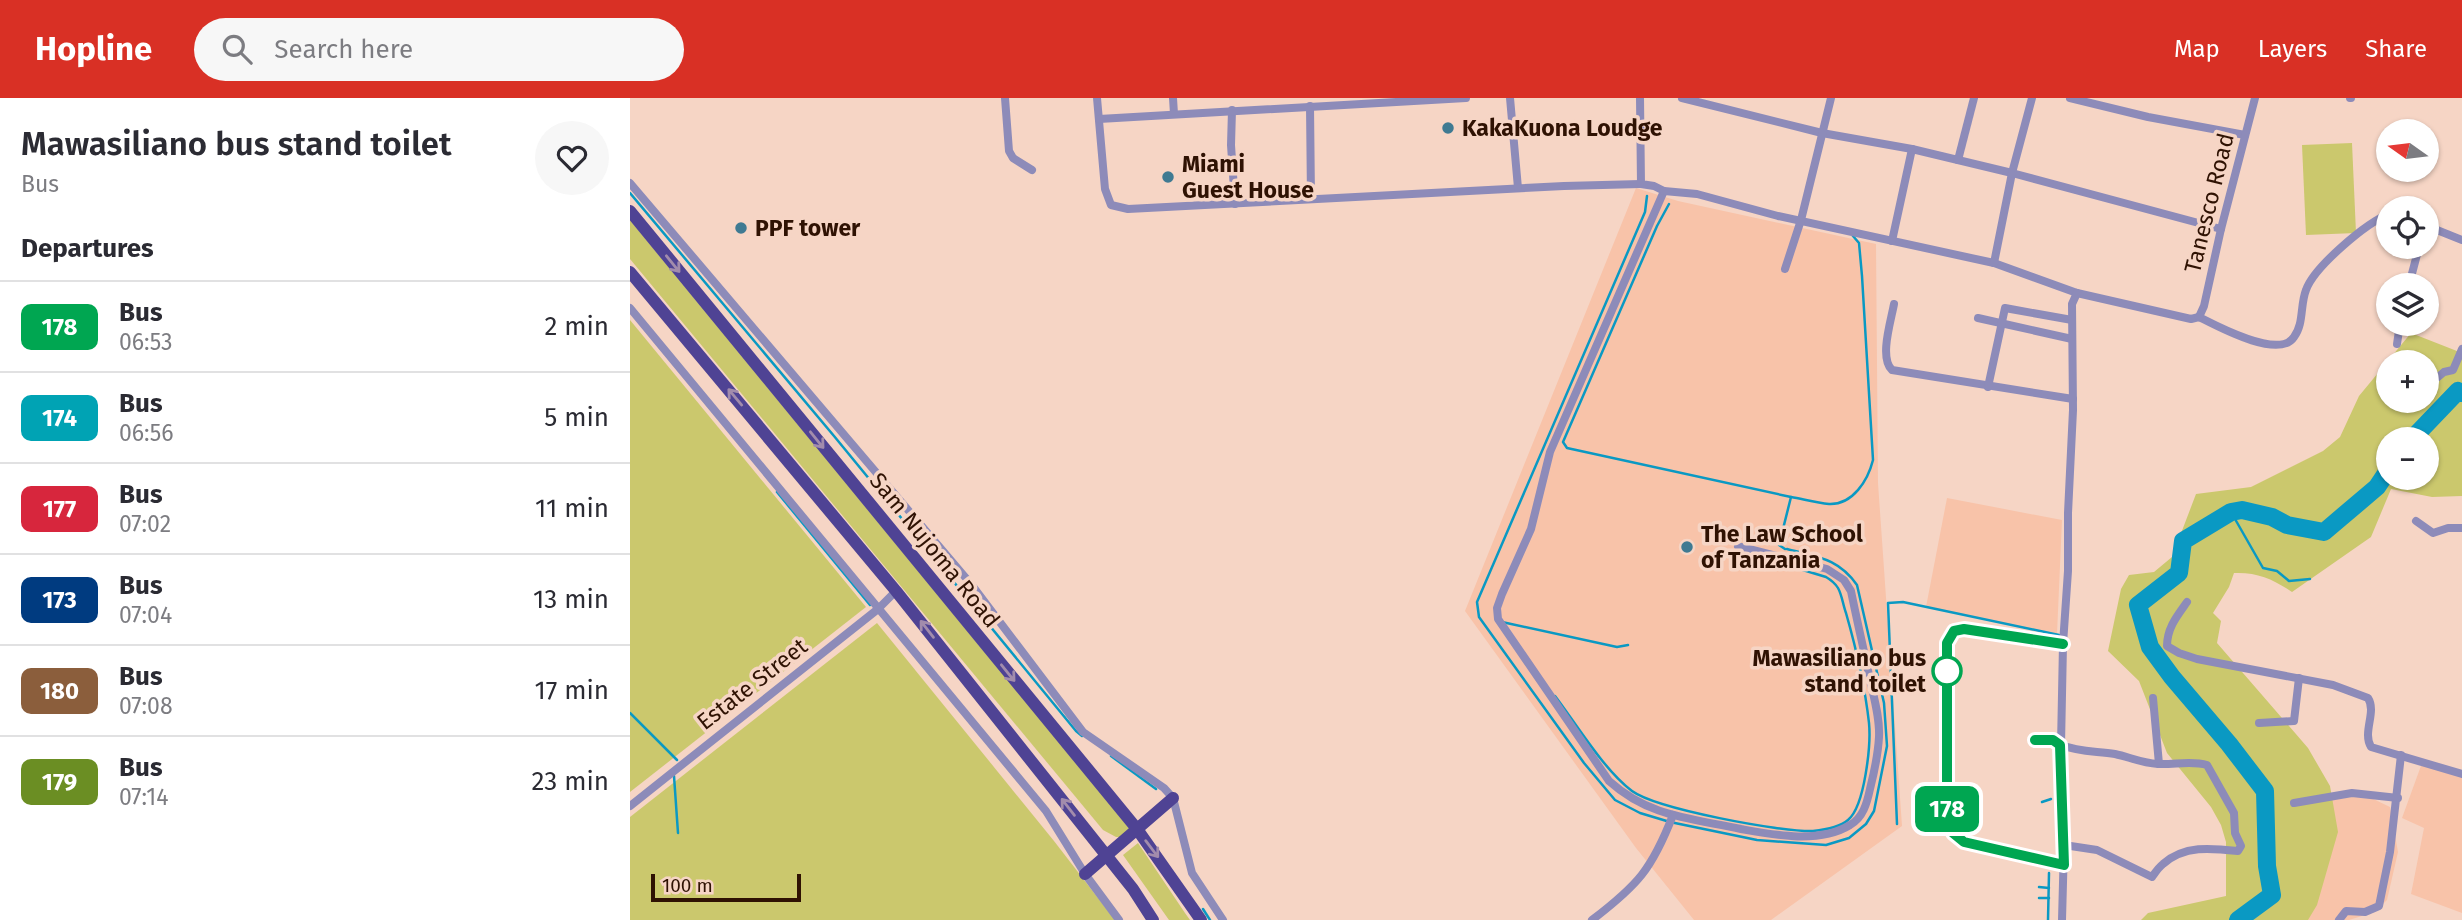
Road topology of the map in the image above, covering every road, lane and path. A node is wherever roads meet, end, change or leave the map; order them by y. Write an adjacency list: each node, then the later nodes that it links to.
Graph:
1 (1005, 98): 22 (street)
2 (1097, 98): 17 (street)
3 (1173, 98): 16 (street)
4 (1466, 98): 13 (street)
5 (1510, 98): 26 (street)
6 (1640, 98): 25 (street)
7 (1682, 98): 18 (street)
8 (1831, 98): 18 (street)
9 (1974, 98): 21 (street)
10 (2032, 98): 23 (street)
11 (2070, 98): 19 (street)
12 (2255, 98): 19 (street, Tanesco Road)
13 (1369, 100): 14 (street)
14 (1310, 106): 15 (street); 28 (street)
15 (1232, 110): 16 (street); 29 (street)
16 (1174, 114): 17 (street)
17 (1099, 119): 29 (street)
18 (1822, 133): 20 (street); 31 (street)
19 (2245, 135): 33 (street, Tanesco Road)
20 (1912, 149): 21 (street); 36 (street)
21 (1958, 160): 23 (street)
22 (1032, 170)
23 (2012, 173): 33 (street); 37 (street)
24 (630, 183): 68 (street)
25 (1641, 184): 26 (street); 27 (street)
26 (1518, 188): 28 (street)
27 (1664, 191): 31 (street); 71 (street)
28 (1311, 199): 29 (street)
29 (1235, 204)
30 (630, 211): 72 (main road, Sam Nujoma Road, one-way to 72)
31 (1801, 220): 36 (street); 38 (street)
32 (2376, 220): 43 (street)
33 (2221, 229): 43 (street, Tanesco Road)
34 (2439, 231): 35 (street)
35 (2462, 240)
36 (1892, 241): 37 (street)
37 (1994, 263): 40 (street)
38 (1785, 269)
39 (630, 272): 57 (main road, one-way to 39)
40 (2077, 293): 43 (street); 45 (street)
41 (1894, 304): 52 (street)
42 (630, 308): 59 (street)
43 (2199, 317)
44 (1978, 318): 46 (street)
45 (2072, 320): 46 (street); 48 (street)
46 (2001, 324): 48 (street); 52 (street)
47 (2398, 336): 49 (street)
48 (2072, 339): 53 (street)
49 (2397, 344)
50 (2462, 349): 51 (street)
51 (2439, 376)
52 (1988, 387): 53 (street)
53 (2073, 399): 63 (street)
54 (2416, 521): 55 (street)
55 (2462, 528)
56 (1738, 546): 71 (street)
57 (897, 591): 59 (street, Estate Street); 74 (main road, one-way to 57)
58 (2187, 602): 60 (street)
59 (878, 609): 70 (street, Estate Street); 75 (street)
60 (2299, 678): 62 (street); 64 (street)
61 (2153, 698): 65 (street)
62 (2259, 723)
63 (2060, 745): 65 (street); 73 (street)
64 (2401, 755): 66 (street); 67 (street)
65 (2159, 764): 73 (street)
66 (2462, 774)
67 (2398, 797): 69 (street); 82 (street)
68 (1173, 799): 72 (main road); 79 (street)
69 (2294, 803)
70 (630, 806)
71 (1673, 815): 80 (street)
72 (1137, 829): 74 (main road); 78 (main road, Sam Nujoma Road, one-way to 78)
73 (2064, 845): 81 (street)
74 (1107, 856): 75 (main road); 77 (main road)
75 (1086, 874): 76 (street)
76 (1119, 920)
77 (1153, 920)
78 (1201, 920)
79 (1223, 920)
80 (1592, 920)
81 (2062, 920)
82 (2339, 920)

